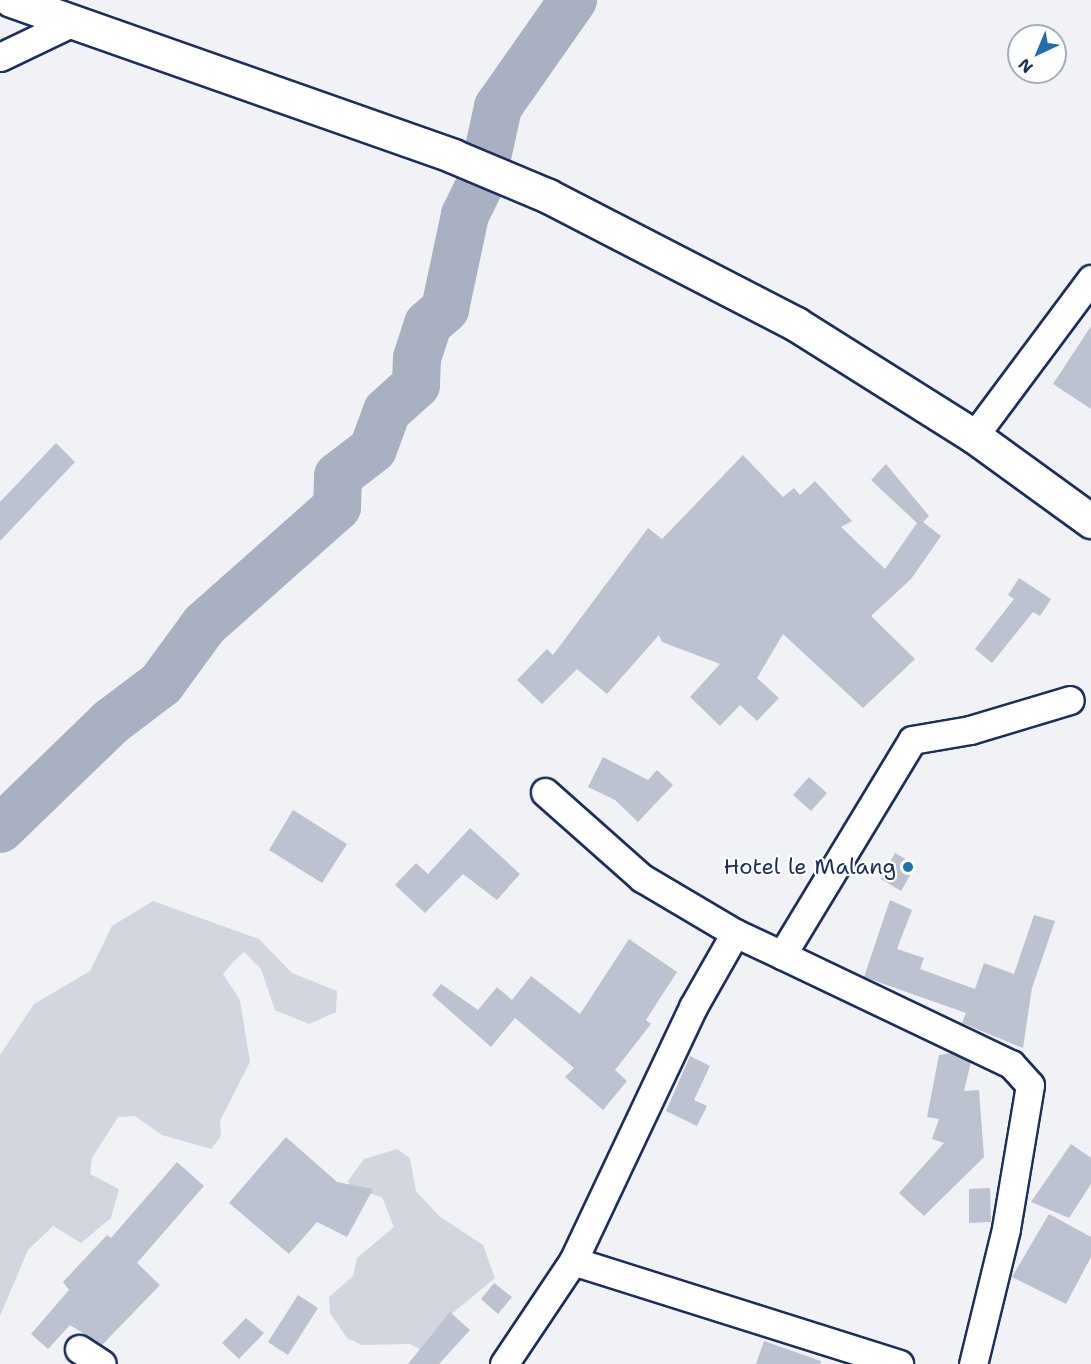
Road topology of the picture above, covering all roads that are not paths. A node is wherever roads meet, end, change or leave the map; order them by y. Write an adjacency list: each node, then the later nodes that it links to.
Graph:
1 (11, 0): 2 (highway)
2 (73, 22): 3 (street); 5 (highway)
3 (0, 57)
4 (1091, 279): 5 (street)
5 (974, 436): 6 (highway)
6 (1091, 521)
7 (1070, 700): 10 (street)
8 (545, 792): 9 (street)
9 (735, 933): 10 (street); 11 (street)
10 (782, 955): 16 (street)
11 (573, 1261): 14 (street); 15 (street)
12 (79, 1349): 13 (street)
13 (102, 1364)
14 (504, 1364)
15 (899, 1364)
16 (973, 1364)

